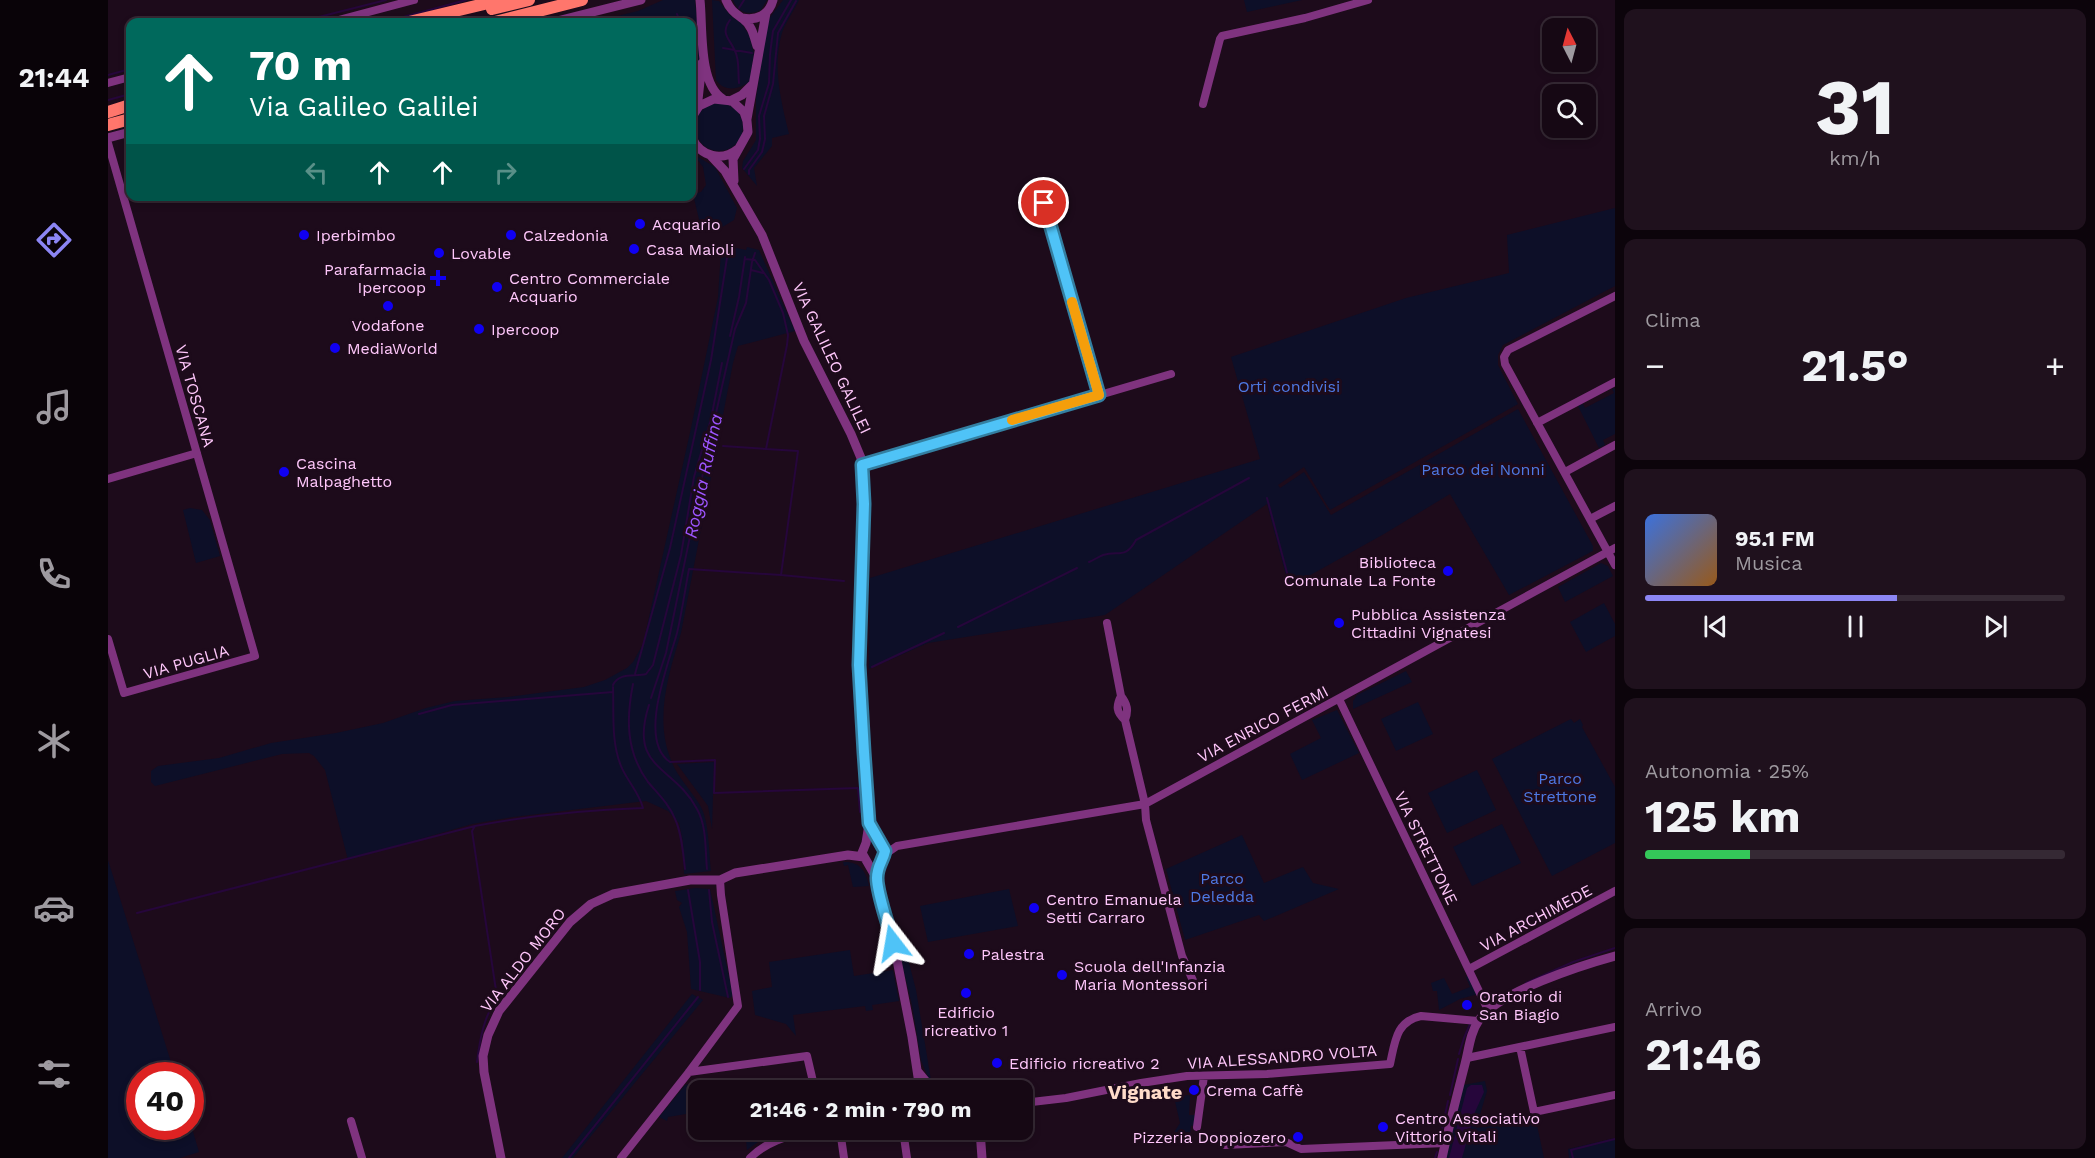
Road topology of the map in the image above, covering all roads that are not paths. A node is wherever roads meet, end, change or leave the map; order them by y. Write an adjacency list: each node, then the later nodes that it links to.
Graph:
1 (414, 0): 11 (street)
2 (501, 0): 12 (highway)
3 (529, 0): 13 (highway)
4 (582, 0): 14 (highway)
5 (641, 0): 15 (street)
6 (700, 0): 18 (street)
7 (773, 0): 10 (street)
8 (1368, 0): 24 (street)
9 (726, 2): 16 (street)
10 (766, 13): 16 (street); 17 (street)
11 (346, 18)
12 (426, 18)
13 (457, 18)
14 (511, 18)
15 (569, 18)
16 (742, 18): 17 (street)
17 (758, 52): 21 (street)
18 (704, 56): 22 (street); 23 (street)
19 (126, 77): 20 (street)
20 (108, 83)
21 (754, 83): 22 (street); 28 (street)
22 (727, 100): 26 (street); 28 (street)
23 (696, 102)
24 (1203, 104)
25 (126, 106): 27 (highway)
26 (696, 111)
27 (108, 112)
28 (747, 119): 34 (street)
29 (126, 120): 30 (highway)
30 (108, 125)
31 (126, 134): 32 (street)
32 (108, 141): 36 (street, VIA TOSCANA)
33 (696, 144): 35 (street, VIA GALILEO GALILEI)
34 (738, 149): 35 (street); 37 (street)
35 (711, 156): 37 (street, VIA GALILEO GALILEI)
36 (112, 169): 45 (street, VIA TOSCANA)
37 (736, 189): 46 (street, VIA GALILEO GALILEI)
38 (1044, 203): 42 (street)
39 (1615, 296): 43 (street)
40 (1170, 374): 42 (street)
41 (1615, 382): 43 (street)
42 (1099, 395): 46 (street)
43 (1538, 423): 47 (street)
44 (1615, 445): 47 (street)
45 (197, 453): 48 (street); 55 (street, VIA TOSCANA)
46 (862, 465): 58 (street, VIA GALILEO GALILEI)
47 (1565, 472): 50 (street)
48 (108, 479)
49 (1615, 506): 50 (street)
50 (1590, 519): 51 (street)
51 (1611, 550): 52 (street); 56 (street, VIA ENRICO FERMI)
52 (1615, 565)
53 (1107, 622): 57 (street)
54 (108, 639): 55 (street, VIA PUGLIA)
55 (255, 656)
56 (1339, 699): 57 (street, VIA ENRICO FERMI); 69 (street, VIA STRETTONE)
57 (1145, 804): 61 (street, VIA ENRICO FERMI); 70 (street)
58 (869, 823): 59 (street, VIA GALILEO GALILEI); 60 (street)
59 (879, 842): 60 (street); 61 (street); 63 (street)
60 (865, 844): 62 (street, VIA ALDO MORO); 64 (street)
61 (897, 846): 63 (street)
62 (848, 855): 64 (street, VIA ALDO MORO); 66 (street, VIA ALDO MORO)
63 (882, 858): 64 (street); 65 (street)
64 (866, 859): 65 (street)
65 (877, 879): 77 (street)
66 (720, 880): 76 (street); 95 (street, VIA ALDO MORO)
67 (1615, 891): 69 (street, VIA ARCHIMEDE)
68 (1615, 956): 71 (street)
69 (1469, 969): 71 (street, VIA STRETTONE)
70 (1195, 985)
71 (1488, 1010): 72 (street)
72 (1478, 1021): 75 (street); 78 (street, VIA ALESSANDRO VOLTA)
73 (1615, 1027): 74 (street)
74 (1520, 1047): 75 (street); 82 (street)
75 (1467, 1058): 90 (street)
76 (689, 1072): 79 (street); 96 (street)
77 (918, 1072): 80 (street); 81 (street)
78 (1204, 1076): 83 (street, VIA ALESSANDRO VOLTA); 85 (street)
79 (813, 1080)
80 (919, 1080)
81 (925, 1080)
82 (1615, 1095)
83 (1033, 1102)
84 (351, 1121): 94 (street)
85 (1197, 1127)
86 (775, 1140): 93 (street)
87 (841, 1140): 98 (street)
88 (904, 1140): 99 (street)
89 (981, 1140): 100 (street)
90 (1446, 1143): 92 (street); 102 (street)
91 (1225, 1145): 92 (street)
92 (1301, 1149): 101 (street)
93 (759, 1154): 97 (street)
94 (362, 1158)
95 (501, 1158)
96 (621, 1158)
97 (750, 1158)
98 (844, 1158)
99 (907, 1158)
100 (982, 1158)
101 (1307, 1158)
102 (1442, 1158)

